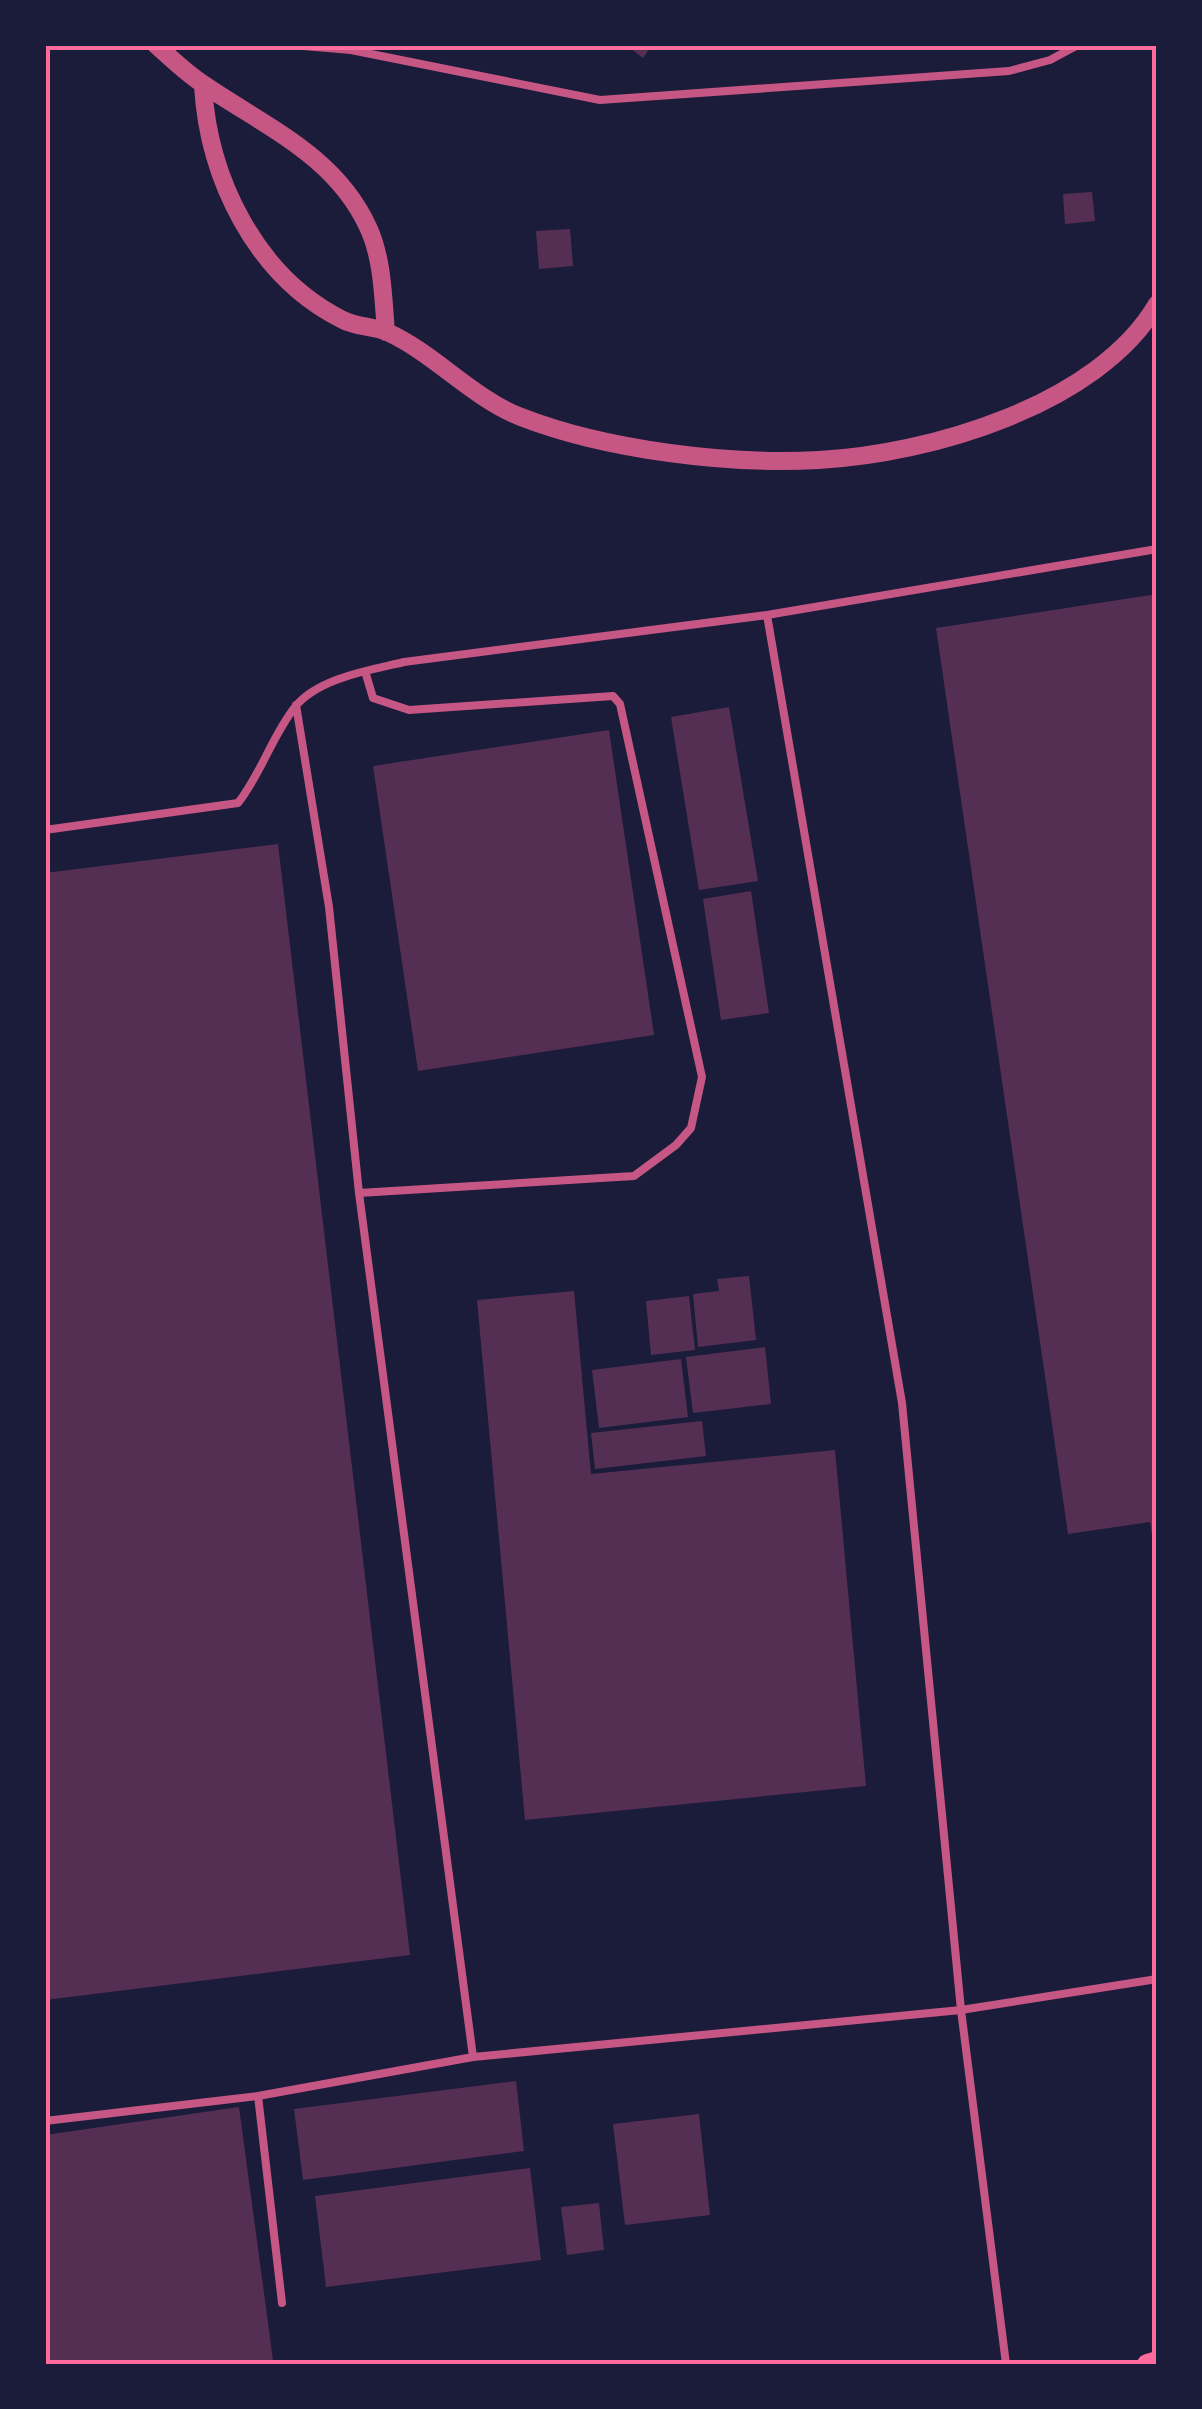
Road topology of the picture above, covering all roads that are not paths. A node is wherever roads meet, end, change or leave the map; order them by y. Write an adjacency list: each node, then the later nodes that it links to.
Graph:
1 (156, 45): 4 (street)
2 (292, 45): 3 (lane)
3 (1078, 45)
4 (203, 84): 6 (street); 6 (street)
5 (1157, 304): 6 (street)
6 (386, 332)
7 (1157, 549): 8 (lane)
8 (767, 615): 9 (lane); 14 (lane)
9 (365, 672): 10 (lane); 12 (lane)
10 (296, 705): 11 (lane); 12 (lane)
11 (45, 830)
12 (360, 1193): 15 (lane)
13 (1157, 1979): 14 (lane)
14 (961, 2010): 15 (lane); 20 (lane)
15 (473, 2057): 16 (lane)
16 (258, 2096): 17 (lane); 18 (lane)
17 (45, 2120)
18 (282, 2302)
19 (1157, 2361): 21 (main road)
20 (1006, 2364)
21 (1147, 2364)

